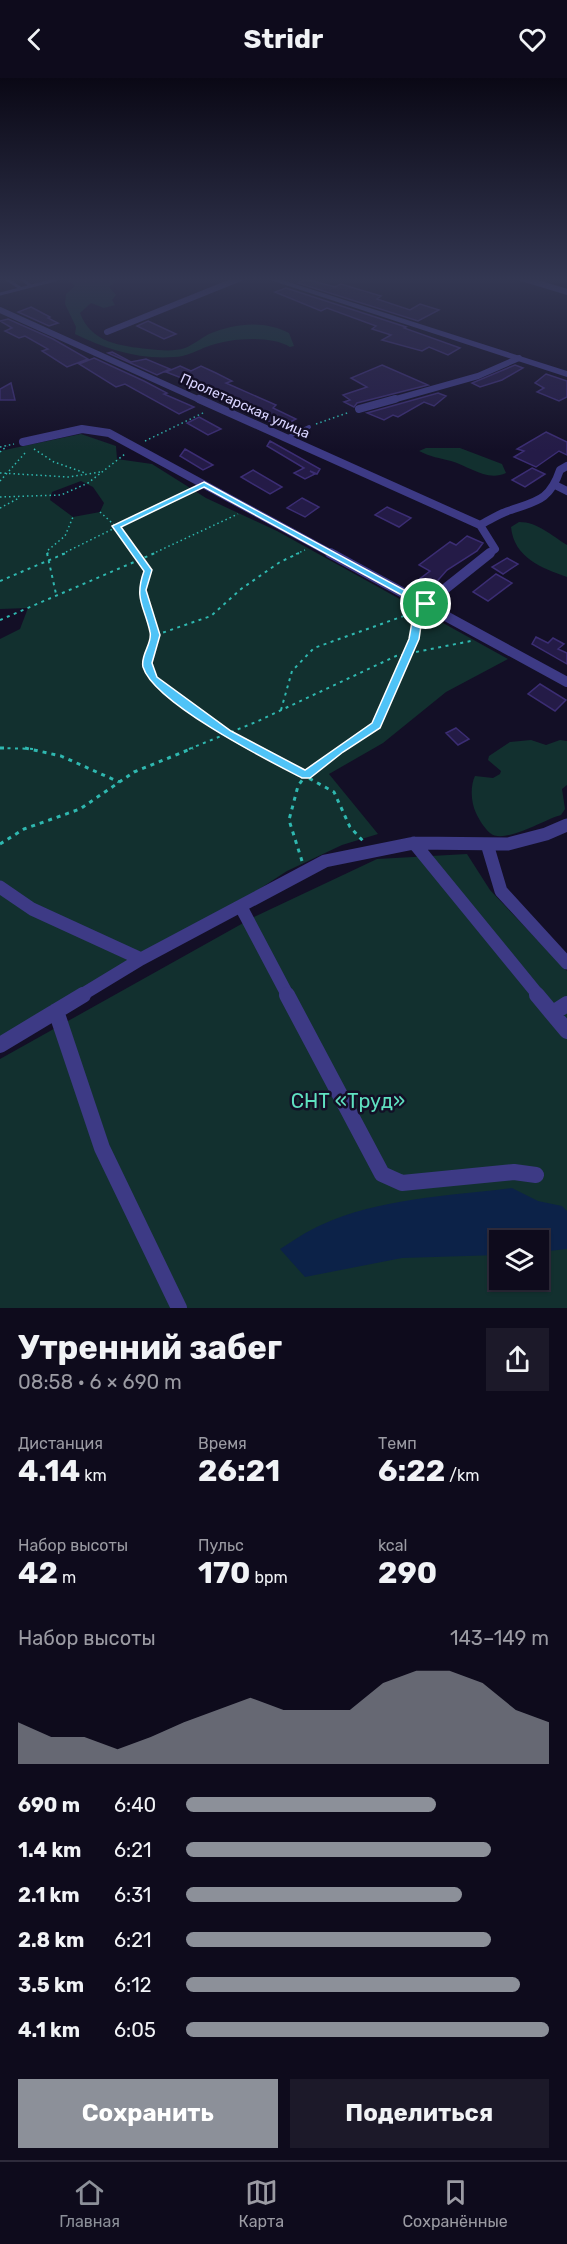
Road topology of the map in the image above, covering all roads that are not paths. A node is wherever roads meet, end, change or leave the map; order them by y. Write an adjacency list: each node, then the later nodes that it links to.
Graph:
1 (53, 335): 7 (street, Пролетарская улица)
2 (447, 335): 3 (street)
3 (519, 358): 4 (street); 5 (street)
4 (567, 374)
5 (359, 409)
6 (309, 427): 7 (lane)
7 (286, 438): 12 (street, Пролетарская улица)
8 (23, 442): 13 (street)
9 (567, 466): 10 (street)
10 (555, 485): 11 (street); 12 (street)
11 (567, 490)
12 (480, 525): 13 (street)
13 (426, 604): 14 (street)
14 (567, 682)
15 (567, 825): 17 (street)
16 (414, 843): 17 (street); 19 (street); 24 (street)
17 (487, 844): 21 (street)
18 (0, 887): 20 (street)
19 (242, 907): 20 (street); 27 (street)
20 (141, 959): 23 (street)
21 (567, 963)
22 (567, 1004): 24 (street)
23 (56, 1011): 26 (street); 28 (street)
24 (553, 1013): 25 (street)
25 (567, 1031)
26 (0, 1045)
27 (536, 1175)
28 (179, 1308)

